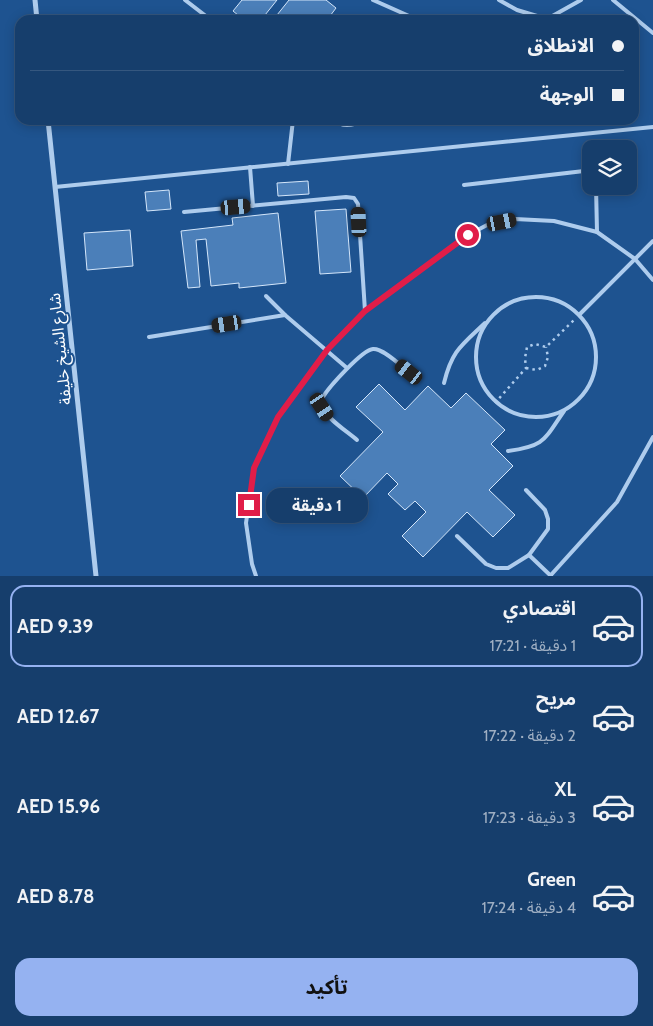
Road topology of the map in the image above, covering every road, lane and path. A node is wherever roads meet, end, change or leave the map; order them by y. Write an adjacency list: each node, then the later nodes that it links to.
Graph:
1 (35, 0): 7 (street)
2 (185, 0): 8 (lane)
3 (373, 0): 9 (lane)
4 (499, 0): 10 (lane)
5 (581, 0): 11 (lane)
6 (613, 0): 12 (lane)
7 (36, 15)
8 (204, 15)
9 (407, 15)
10 (534, 15)
11 (554, 15)
12 (631, 15)
13 (639, 21): 14 (lane)
14 (653, 33)
15 (49, 125): 22 (street, شارع الشيخ خليفة)
16 (292, 125): 18 (lane)
17 (653, 127): 18 (lane)
18 (288, 164): 19 (lane)
19 (250, 167): 22 (lane); 24 (lane)
20 (582, 171): 21 (lane)
21 (464, 185)
22 (55, 187): 50 (street, شارع الشيخ خليفة)
23 (596, 195): 26 (lane)
24 (253, 206): 25 (lane); 31 (lane)
25 (184, 212)
26 (597, 232): 28 (lane); 31 (lane)
27 (653, 241): 28 (lane)
28 (635, 259): 29 (lane); 32 (lane)
29 (653, 280)
30 (266, 296): 33 (lane)
31 (365, 311): 37 (lane)
32 (580, 314): 34 (lane); 36 (path); 43 (lane)
33 (285, 315): 35 (lane); 37 (lane)
34 (486, 321): 41 (lane); 42 (lane)
35 (149, 337)
36 (546, 347): 39 (path); 39 (path)
37 (327, 350): 38 (lane); 51 (lane)
38 (347, 368): 40 (lane); 45 (lane)
39 (526, 368): 42 (path)
40 (409, 372)
41 (444, 383)
42 (495, 403): 43 (lane)
43 (564, 411): 46 (lane)
44 (653, 437): 52 (lane)
45 (357, 440)
46 (508, 451)
47 (526, 490): 49 (lane)
48 (457, 536): 49 (lane)
49 (529, 555): 52 (lane)
50 (96, 576)
51 (256, 576)
52 (550, 576)

